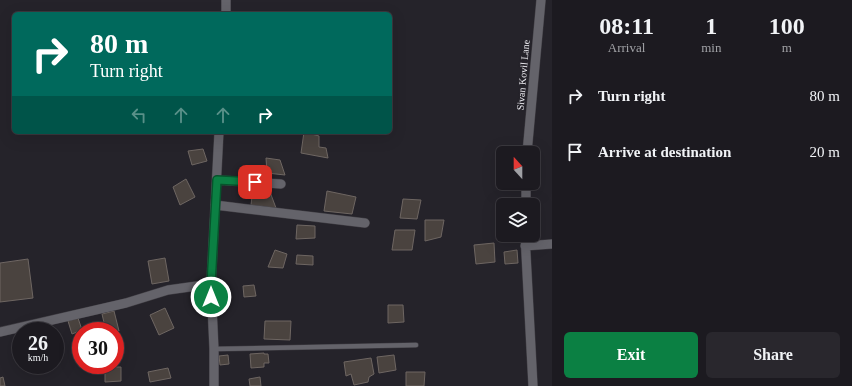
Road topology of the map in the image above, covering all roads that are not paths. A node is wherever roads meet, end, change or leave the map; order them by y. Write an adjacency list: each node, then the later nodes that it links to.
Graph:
1 (226, 0): 3 (street)
2 (541, 0): 5 (street, Sivan Kovil Lane)
3 (226, 12)
4 (219, 134): 6 (street)
5 (528, 146)
6 (217, 180): 7 (street); 8 (street)
7 (281, 184)
8 (215, 205): 9 (street); 13 (street)
9 (365, 223)
10 (525, 242): 12 (street)
11 (552, 244): 12 (street)
12 (525, 246): 18 (street)
13 (211, 284): 14 (street); 16 (street)
14 (0, 332)
15 (416, 345): 16 (lane)
16 (214, 349): 17 (street)
17 (214, 386)
18 (533, 386)

